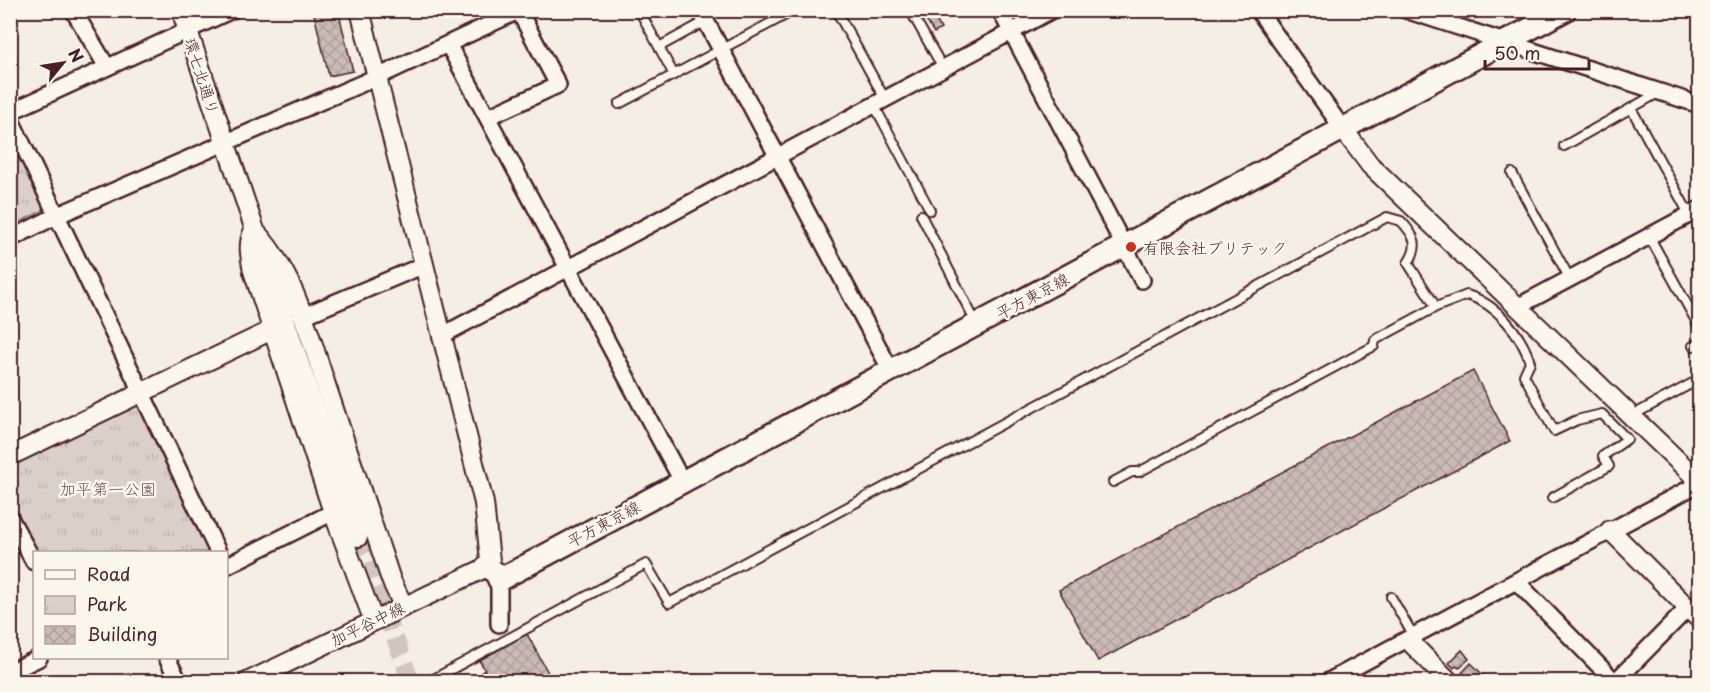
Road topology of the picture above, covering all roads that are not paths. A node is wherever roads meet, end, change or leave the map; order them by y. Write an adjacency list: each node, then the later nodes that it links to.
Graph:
1 (73, 10): 24 (street)
2 (181, 10): 18 (street, 環七北通り)
3 (232, 10): 18 (street)
4 (360, 10): 27 (street)
5 (639, 10): 22 (lane)
6 (795, 10): 23 (lane)
7 (836, 10): 29 (lane)
8 (910, 10): 25 (lane)
9 (1000, 10): 19 (street)
10 (1052, 10): 19 (street)
11 (1258, 10): 36 (street)
12 (1406, 10): 17 (street)
13 (1444, 10): 17 (lane)
14 (1565, 10): 20 (main road, 平方東京線)
15 (519, 11): 21 (street); 34 (street)
16 (703, 16): 22 (lane); 23 (street)
17 (1430, 18): 20 (street)
18 (188, 31): 24 (street); 37 (street, 環七北通り)
19 (1011, 32): 25 (street); 48 (street)
20 (1506, 43): 28 (street); 36 (main road, 平方東京線)
21 (448, 44): 27 (street); 34 (street)
22 (659, 47): 26 (lane)
23 (722, 49): 26 (lane); 39 (street)
24 (107, 67): 33 (street)
25 (943, 68): 29 (street)
26 (674, 75): 30 (lane)
27 (377, 77): 37 (street); 49 (street)
28 (1659, 92): 31 (street); 32 (lane)
29 (879, 102): 39 (street); 41 (lane)
30 (619, 104)
31 (1700, 105)
32 (1631, 108): 38 (lane); 42 (lane)
33 (10, 112)
34 (488, 117): 50 (street)
35 (10, 118): 44 (street)
36 (1343, 129): 48 (main road, 平方東京線); 54 (street)
37 (225, 142): 44 (street); 45 (street, 環七北通り)
38 (1564, 146)
39 (779, 156): 50 (street); 60 (street)
40 (1512, 173): 51 (lane)
41 (930, 210)
42 (1695, 214): 46 (street)
43 (921, 215): 56 (lane)
44 (56, 216): 47 (street); 62 (street)
45 (254, 230): 55 (street); 58 (street); 72 (street, 環七北通り)
46 (1648, 236): 51 (street); 57 (lane)
47 (10, 239)
48 (1123, 246): 52 (street); 56 (main road, 平方東京線)
49 (424, 265): 55 (street); 59 (street)
50 (569, 268): 59 (street); 65 (street)
51 (1570, 279): 54 (street)
52 (1142, 280)
53 (1436, 307): 66 (lane); 68 (lane); 89 (lane)
54 (1517, 307): 63 (street)
55 (303, 316): 79 (street)
56 (976, 324): 60 (main road, 平方東京線)
57 (1700, 328)
58 (272, 330): 62 (street); 69 (street)
59 (441, 336): 76 (street)
60 (890, 369): 65 (main road, 平方東京線)
61 (1700, 379): 63 (lane)
62 (140, 393): 64 (street); 73 (street)
63 (1631, 416): 67 (street)
64 (10, 456)
65 (682, 481): 76 (main road, 平方東京線)
66 (1113, 482)
67 (1700, 482): 71 (street)
68 (1552, 498)
69 (333, 512): 75 (street); 81 (street)
70 (10, 518): 74 (street)
71 (1610, 530): 77 (street); 80 (street)
72 (358, 537)
73 (218, 551)
74 (33, 560)
75 (228, 565)
76 (493, 573): 79 (street, 加平谷中線); 82 (street)
77 (1516, 581): 83 (street); 92 (street)
78 (1391, 597): 83 (lane)
79 (403, 606): 81 (street, 加平谷中線)
80 (1694, 614): 92 (street)
81 (373, 619): 88 (street, 加平谷中線)
82 (499, 624)
83 (1410, 639): 90 (street); 91 (street)
84 (35, 659): 86 (street)
85 (168, 659): 87 (street)
86 (10, 672)
87 (179, 681)
88 (248, 681)
89 (428, 681)
90 (1327, 681)
91 (1450, 681)
92 (1615, 681)

